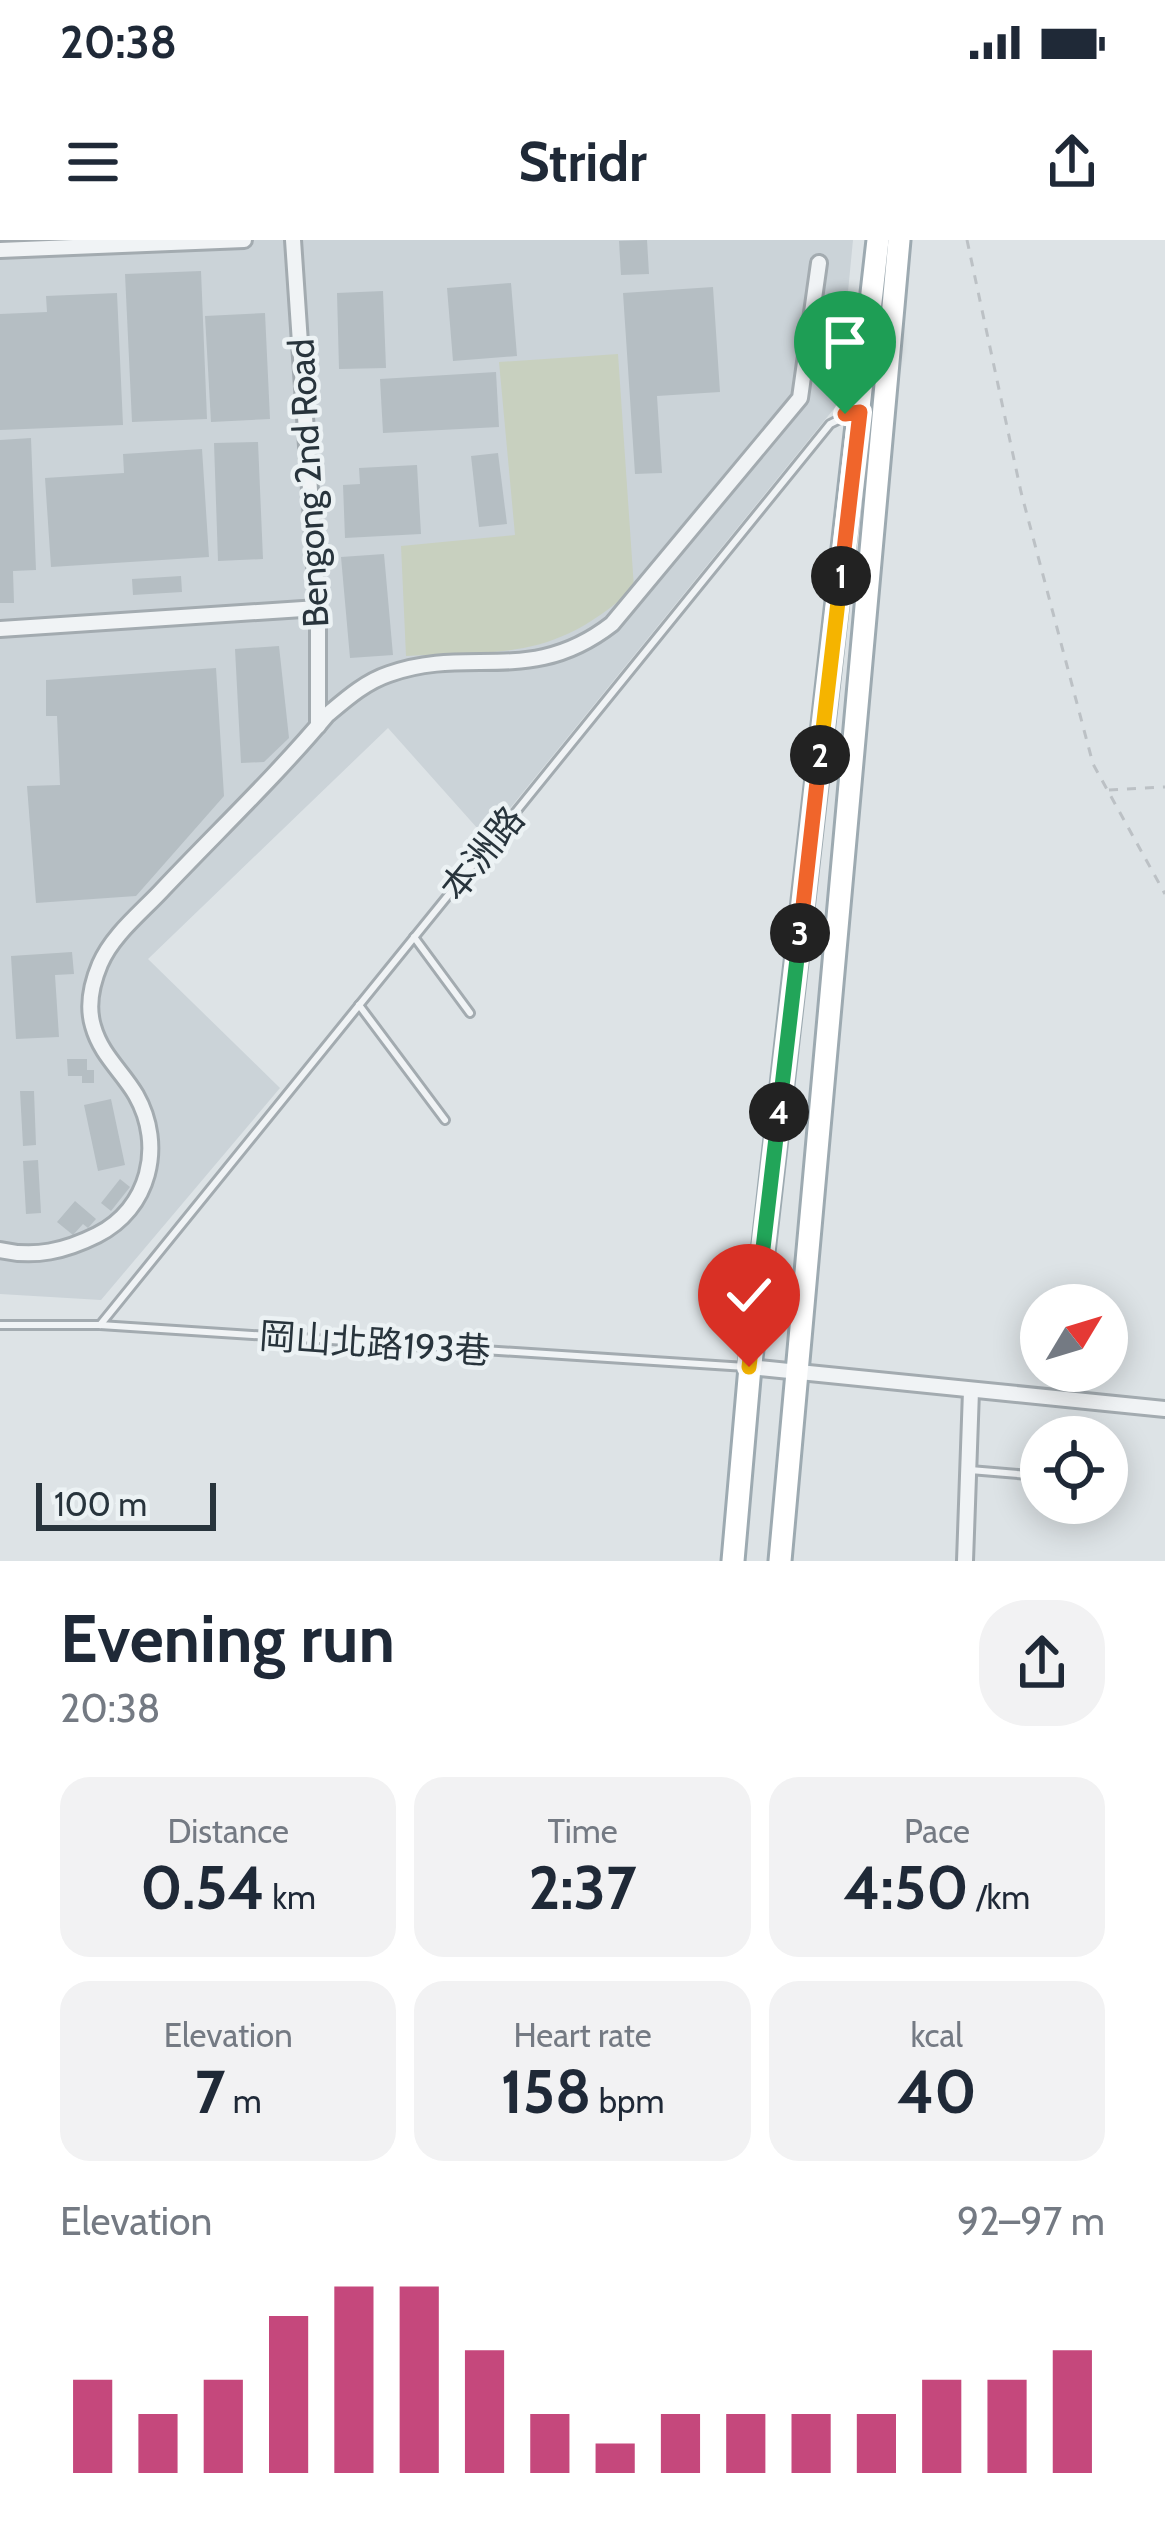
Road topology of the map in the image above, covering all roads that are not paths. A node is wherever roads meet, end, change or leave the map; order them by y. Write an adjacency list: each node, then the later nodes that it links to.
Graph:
1 (244, 240): 5 (street)
2 (293, 240): 8 (street, Bengong 2nd Road)
3 (878, 240): 7 (main road)
4 (899, 240): 19 (main road)
5 (0, 250)
6 (819, 263): 10 (street)
7 (860, 412): 11 (lane, 本洲路); 18 (main road)
8 (318, 608): 9 (street); 10 (street, Bengong 2nd Road)
9 (0, 629)
10 (318, 726): 15 (street)
11 (414, 938): 12 (lane, 本洲路); 13 (lane)
12 (359, 1005): 14 (lane); 17 (lane, 本洲路)
13 (470, 1012)
14 (445, 1120)
15 (0, 1250)
16 (0, 1325): 17 (lane, 岡山北路193巷)
17 (100, 1325): 18 (lane, 岡山北路193巷)
18 (749, 1367): 19 (street); 24 (main road)
19 (797, 1372): 20 (street); 25 (main road)
20 (971, 1391): 21 (street); 22 (street)
21 (1165, 1409)
22 (970, 1470): 23 (lane); 26 (street)
23 (1020, 1474)
24 (733, 1561)
25 (780, 1561)
26 (965, 1561)

